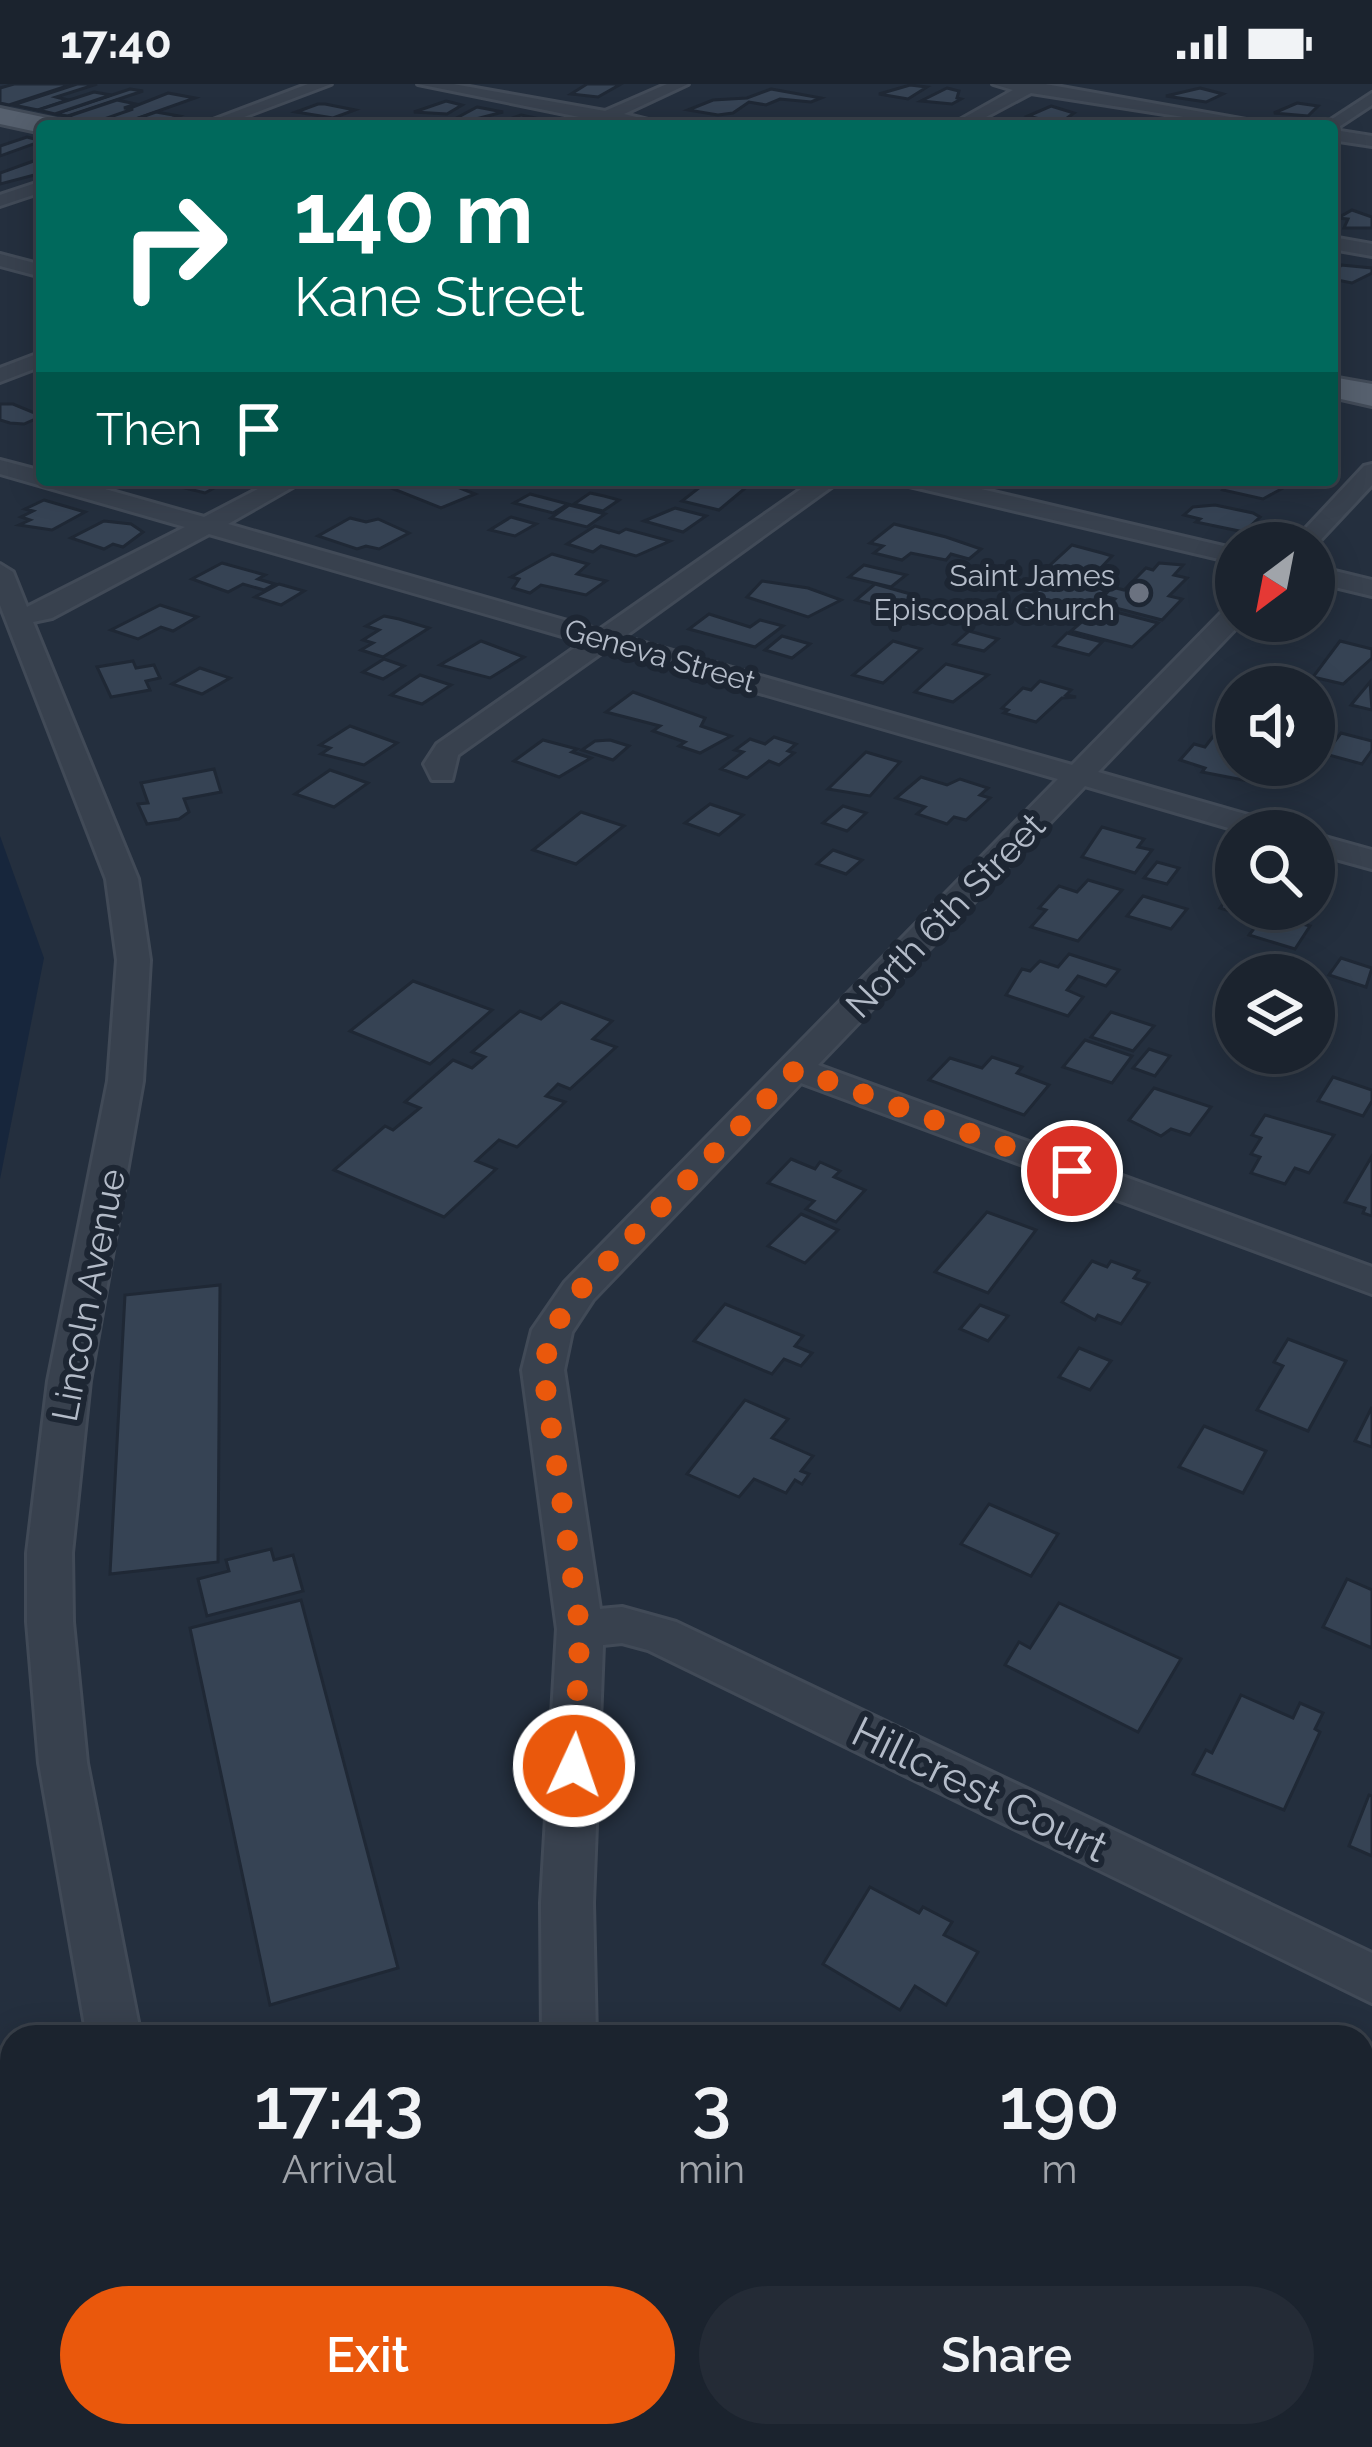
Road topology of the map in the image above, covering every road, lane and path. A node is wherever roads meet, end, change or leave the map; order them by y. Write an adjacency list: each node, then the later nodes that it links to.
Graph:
1 (323, 84): 9 (street)
2 (426, 84): 8 (street)
3 (680, 84): 8 (street)
4 (1001, 84): 5 (street)
5 (1033, 86): 12 (street); 13 (street)
6 (1372, 98): 14 (street)
7 (0, 116): 15 (main road)
8 (606, 116): 10 (street); 11 (street)
9 (222, 120)
10 (596, 120)
11 (629, 120)
12 (968, 120)
13 (1236, 120)
14 (1338, 122)
15 (36, 124)
16 (1338, 136): 17 (street)
17 (1372, 141)
18 (36, 188): 19 (street)
19 (0, 201)
20 (1338, 244): 21 (street)
21 (1372, 250)
22 (0, 260): 23 (street)
23 (36, 269)
24 (36, 361): 25 (street)
25 (0, 376)
26 (1338, 388): 27 (main road)
27 (1372, 395)
28 (0, 466): 30 (street, Geneva Street)
29 (1372, 471): 35 (street)
30 (36, 476)
31 (69, 486): 36 (street, Geneva Street)
32 (282, 486): 36 (street)
33 (821, 486): 43 (street)
34 (938, 486): 37 (street)
35 (1324, 522)
36 (207, 526): 41 (street); 43 (street, Geneva Street)
37 (1215, 551)
38 (0, 572): 41 (street, Lincoln Avenue)
39 (1335, 579): 40 (street)
40 (1372, 588)
41 (19, 617): 53 (street, Lincoln Avenue)
42 (1215, 636): 45 (street, North 6th Street)
43 (603, 640): 44 (street); 45 (street, Geneva Street)
44 (442, 774)
45 (1080, 776): 46 (street, Geneva Street); 49 (street, North 6th Street)
46 (1215, 815)
47 (1335, 849): 48 (street)
48 (1372, 860)
49 (796, 1069): 50 (street); 51 (street, North 6th Street)
50 (1372, 1281)
51 (580, 1629): 52 (street, Hillcrest Court); 54 (street, North 6th Street)
52 (1372, 1979)
53 (112, 2025)
54 (569, 2025)

